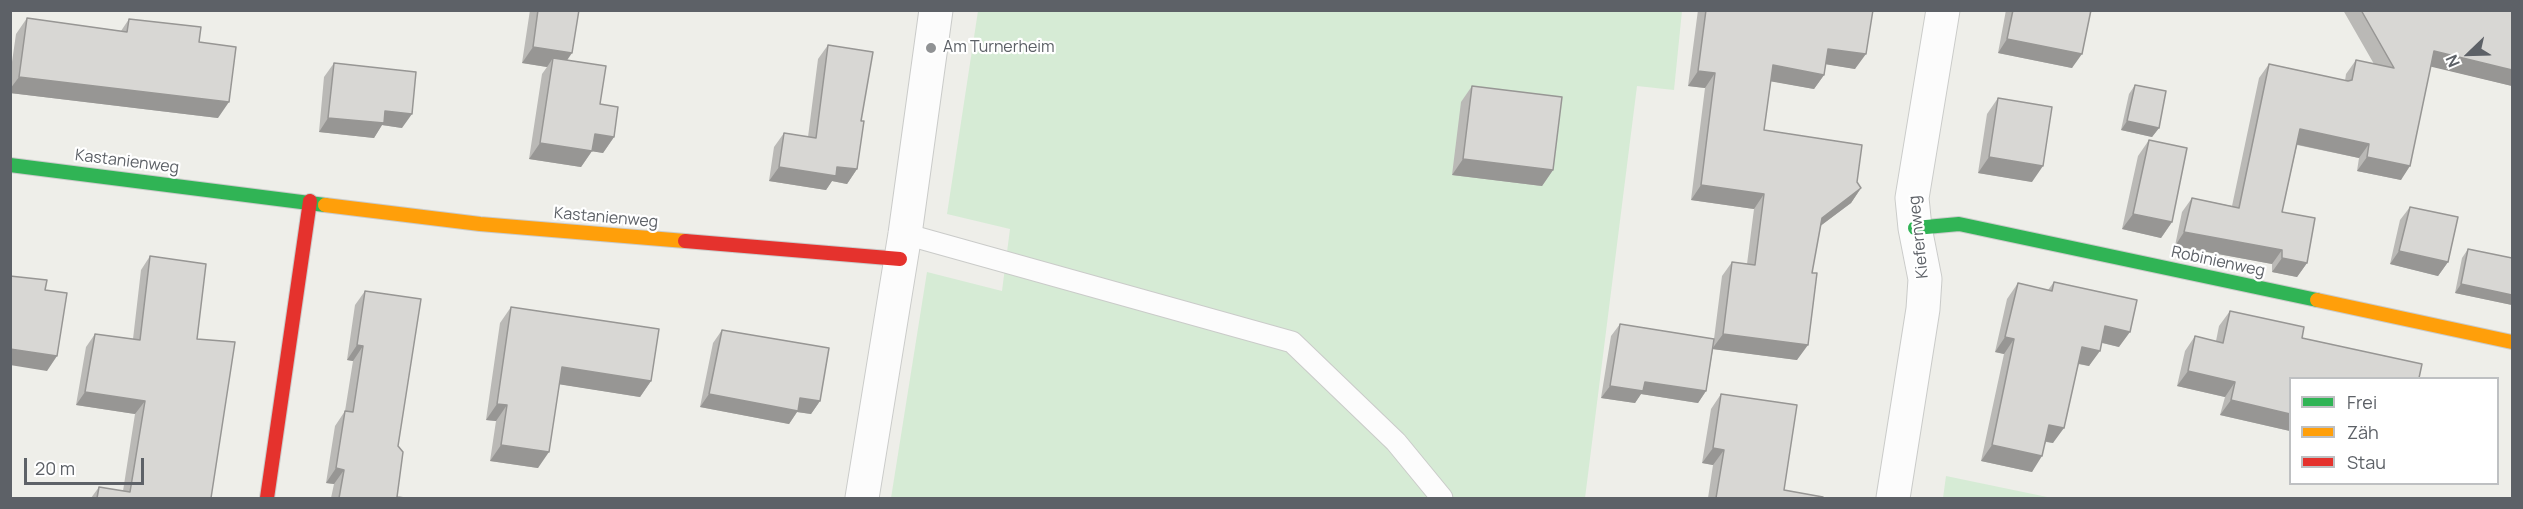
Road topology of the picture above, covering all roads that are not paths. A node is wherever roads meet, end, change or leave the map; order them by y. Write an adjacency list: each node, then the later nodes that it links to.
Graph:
1 (936, 10): 6 (street)
2 (1943, 10): 5 (street, Kiefernweg)
3 (10, 165): 4 (street, Kastanienweg)
4 (310, 201): 6 (street, Kastanienweg); 8 (street)
5 (1915, 228): 7 (street, Robinienweg); 11 (street, Kiefernweg)
6 (903, 246): 9 (street); 10 (lane)
7 (2512, 342)
8 (267, 498)
9 (862, 498)
10 (1442, 498)
11 (1893, 498)

